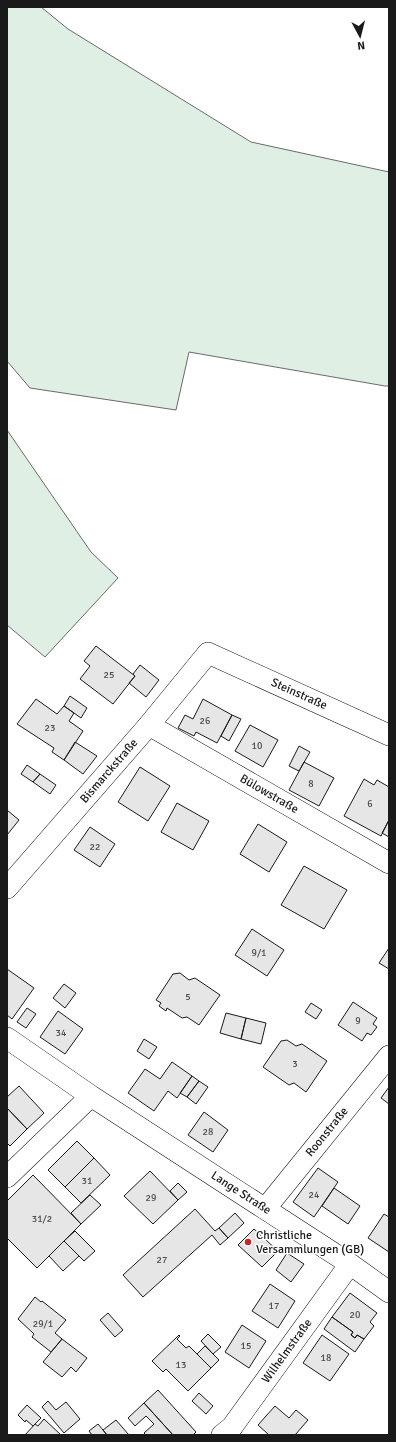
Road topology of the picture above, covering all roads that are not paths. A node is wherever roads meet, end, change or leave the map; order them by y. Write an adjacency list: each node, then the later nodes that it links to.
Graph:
1 (208, 653): 2 (street, Bismarckstraße); 3 (street, Steinstraße)
2 (149, 725): 4 (street, Bülowstraße); 5 (street, Bismarckstraße)
3 (389, 735)
4 (389, 863)
5 (7, 888)
6 (7, 1038): 8 (street, Lange Straße)
7 (389, 1056): 10 (street, Roonstraße)
8 (91, 1096): 9 (street); 10 (street, Lange Straße)
9 (7, 1177)
10 (265, 1209): 11 (street, Lange Straße)
11 (350, 1264): 12 (street, Lange Straße); 13 (street, Wilhelmstraße)
12 (389, 1292)
13 (232, 1432)

